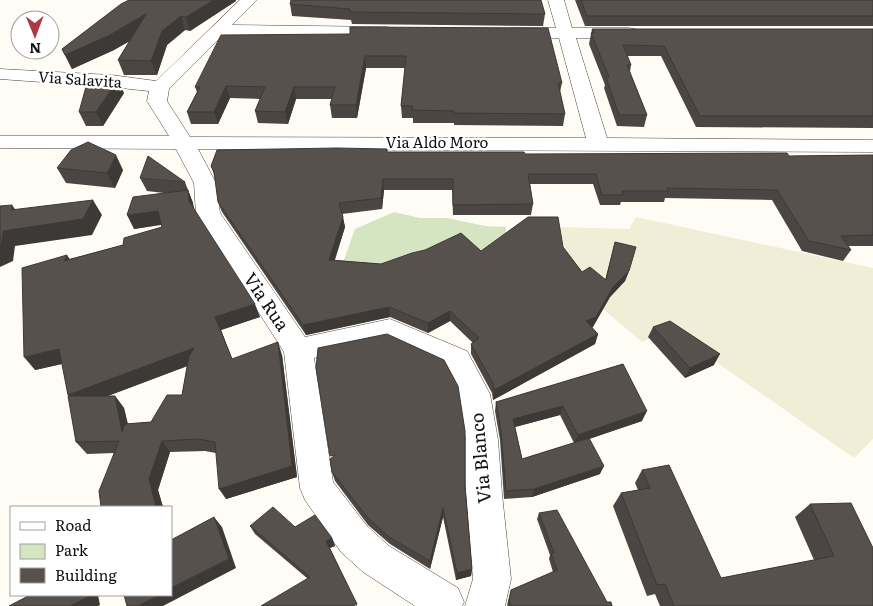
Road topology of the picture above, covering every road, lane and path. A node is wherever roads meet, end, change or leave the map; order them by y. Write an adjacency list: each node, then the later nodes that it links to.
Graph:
1 (249, 0): 3 (street)
2 (556, 0): 7 (street)
3 (218, 30): 4 (street); 9 (street)
4 (402, 32)
5 (500, 33): 7 (street)
6 (648, 33): 7 (street)
7 (566, 34): 12 (street)
8 (0, 74): 9 (street, Via Salavita)
9 (160, 87): 11 (street, Via Rua)
10 (0, 142): 11 (street, Via Aldo Moro)
11 (183, 142): 12 (street, Via Aldo Moro); 14 (street, Via Rua)
12 (598, 144): 13 (street, Via Aldo Moro)
13 (873, 146)
14 (298, 350): 15 (street, Via Rua); 16 (street, Via Blanco)
15 (446, 605)
16 (485, 606)

